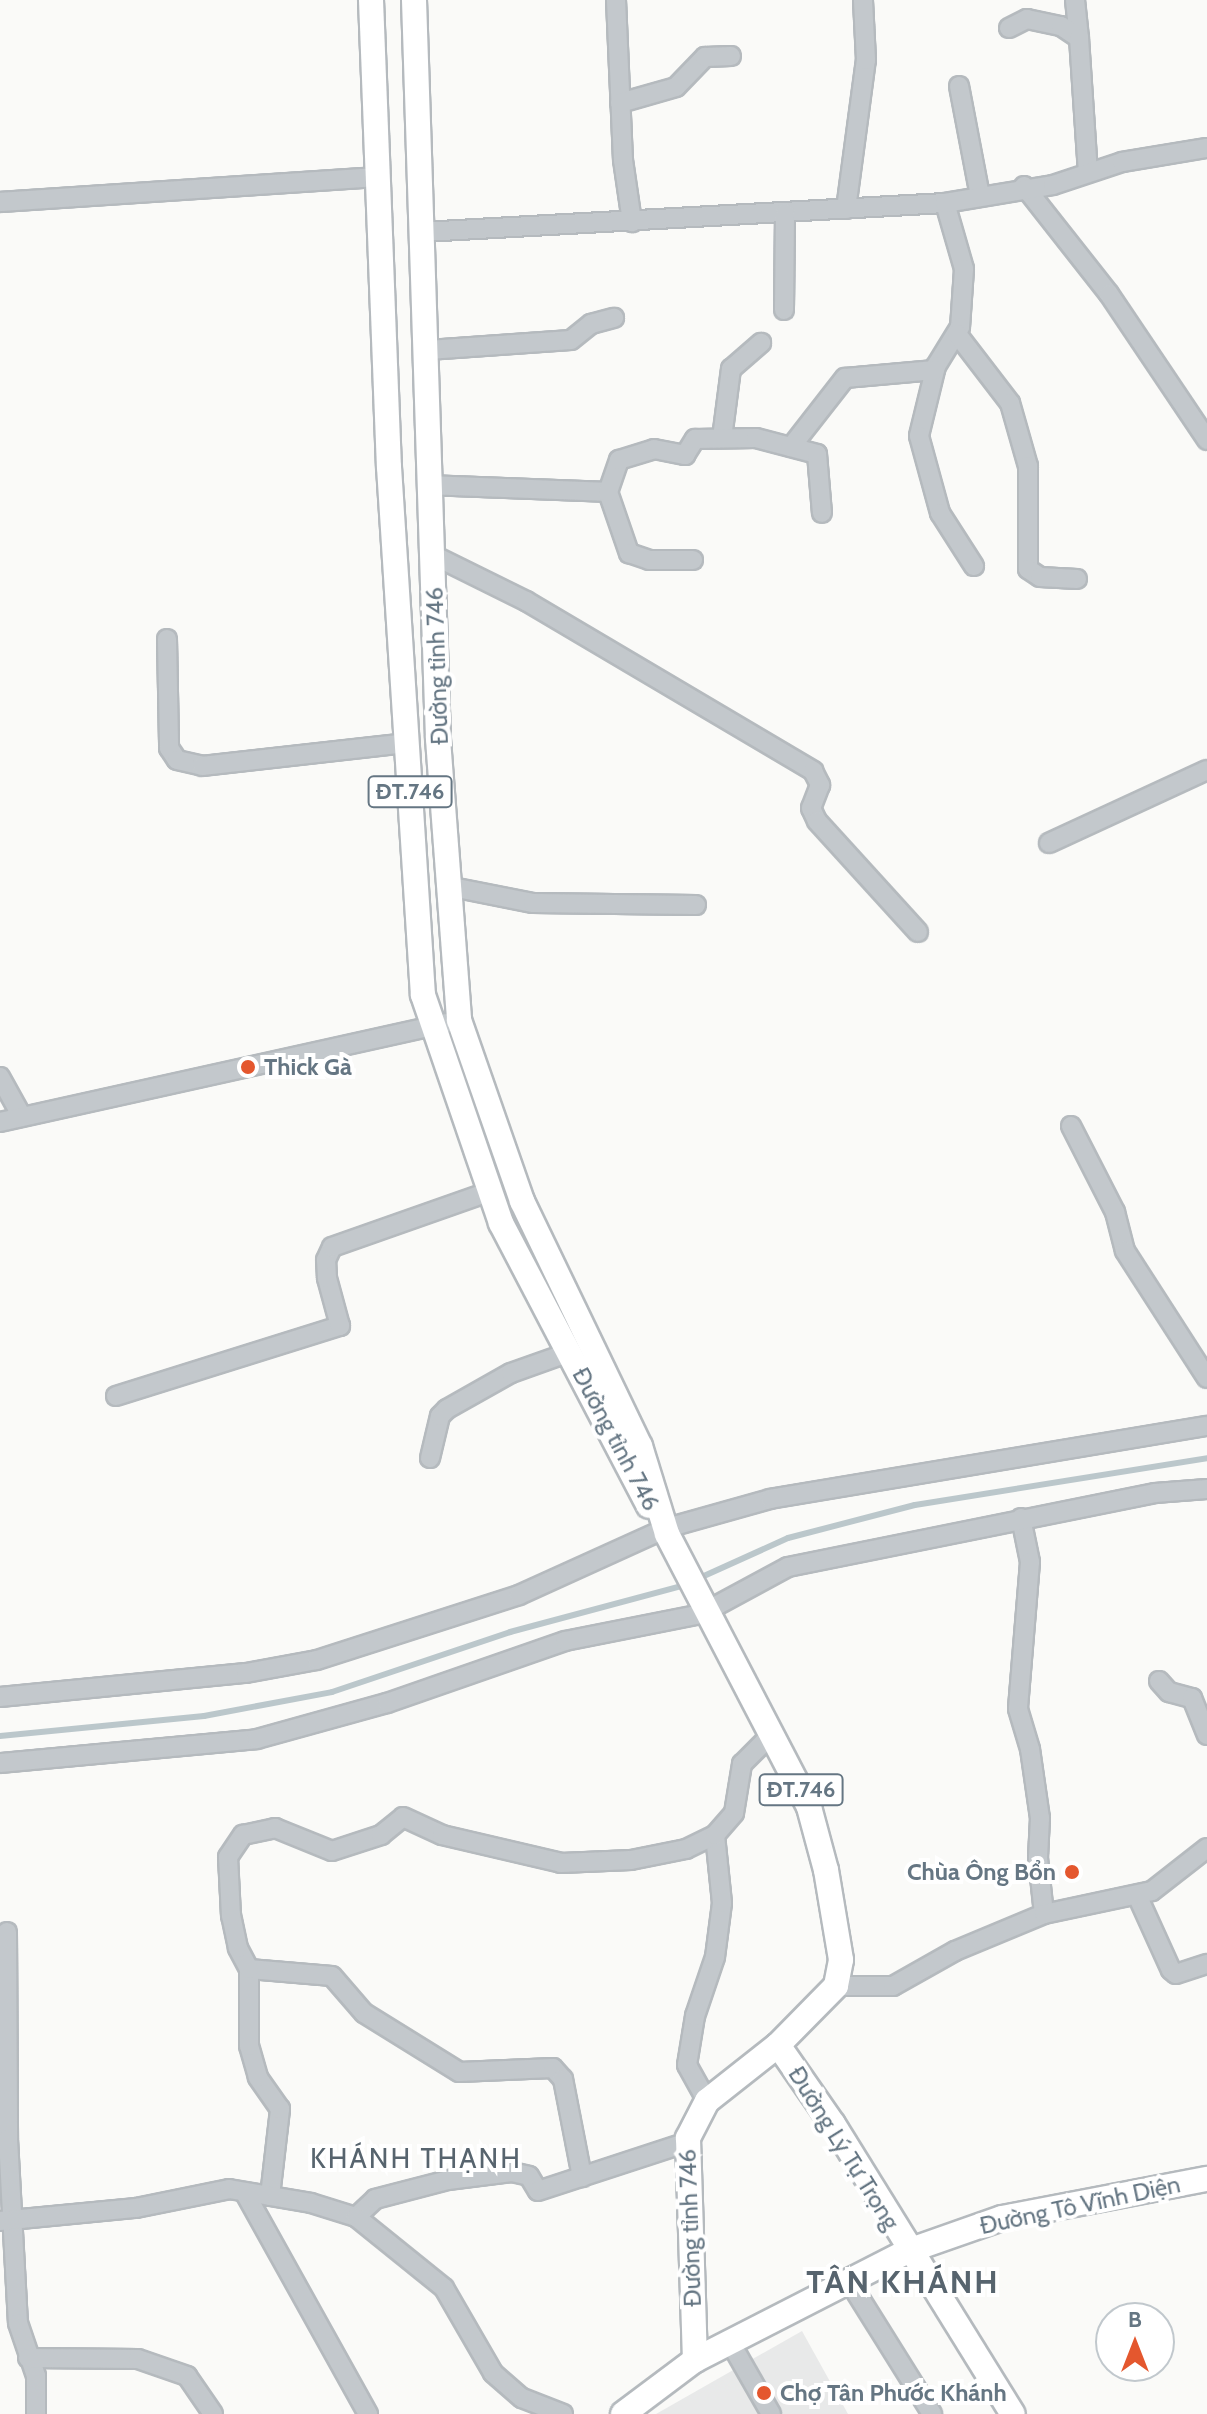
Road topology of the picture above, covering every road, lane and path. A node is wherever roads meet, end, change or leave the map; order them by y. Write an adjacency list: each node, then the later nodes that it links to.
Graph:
1 (371, 0): 13 (main road, Đường tỉnh 746 / ĐT.746)
2 (414, 0): 21 (main road, Đường tỉnh 746 / ĐT.746)
3 (616, 0): 10 (street)
4 (863, 0): 18 (street)
5 (1075, 0): 7 (street)
6 (1009, 28): 7 (street)
7 (1079, 38): 12 (street)
8 (731, 56): 10 (street)
9 (959, 86): 15 (street)
10 (620, 103): 20 (street)
11 (1207, 148): 12 (street)
12 (1088, 173): 14 (street)
13 (380, 177): 16 (street); 39 (main road, Đường tỉnh 746 / ĐT.746)
14 (1024, 186): 15 (street); 29 (street)
15 (980, 196): 17 (street)
16 (0, 202)
17 (945, 203): 18 (street); 24 (street)
18 (846, 209): 19 (street)
19 (785, 213): 20 (street); 22 (street)
20 (632, 222): 21 (street)
21 (423, 232): 26 (main road, Đường tỉnh 746 / ĐT.746)
22 (784, 310)
23 (614, 318): 26 (street)
24 (957, 334): 27 (street); 37 (street)
25 (761, 343): 28 (street)
26 (428, 350): 31 (main road, Đường tỉnh 746 / ĐT.746)
27 (935, 370): 30 (street); 36 (street)
28 (722, 438): 30 (street); 32 (street)
29 (1207, 440)
30 (791, 447): 33 (street)
31 (429, 485): 32 (street); 34 (main road, Đường tỉnh 746 / ĐT.746)
32 (608, 492): 35 (street)
33 (822, 513)
34 (433, 555): 42 (main road, Đường tỉnh 746 / ĐT.746); 44 (street)
35 (693, 560)
36 (974, 566)
37 (1077, 579)
38 (167, 639): 39 (street)
39 (406, 743): 46 (main road, Đường tỉnh 746 / ĐT.746)
40 (1207, 770): 41 (street)
41 (1049, 843)
42 (447, 886): 43 (street); 45 (main road, Đường tỉnh 746 / ĐT.746)
43 (696, 905)
44 (918, 932)
45 (459, 1020): 46 (street); 59 (main road, Đường tỉnh 746 / ĐT.746)
46 (430, 1026): 48 (street); 51 (main road, Đường tỉnh 746 / ĐT.746)
47 (0, 1077): 48 (street)
48 (21, 1115): 49 (street)
49 (0, 1122)
50 (1071, 1126): 53 (street)
51 (488, 1192): 52 (main road, Đường tỉnh 746 / ĐT.746); 54 (street)
52 (570, 1352): 56 (street); 59 (main road, Đường tỉnh 746 / ĐT.746)
53 (1207, 1378)
54 (116, 1396)
55 (1207, 1426): 59 (street)
56 (430, 1458)
57 (1207, 1489): 58 (street)
58 (1021, 1518): 60 (street); 69 (street)
59 (666, 1529): 60 (main road, ĐT.746); 62 (street)
60 (705, 1612): 63 (main road, ĐT.746); 65 (street)
61 (1159, 1681): 64 (street)
62 (0, 1697)
63 (773, 1733): 66 (street); 73 (main road, ĐT.746)
64 (1207, 1735)
65 (0, 1763)
66 (715, 1835): 72 (street); 75 (street)
67 (1207, 1848): 68 (street)
68 (1137, 1895): 69 (street); 71 (street)
69 (1044, 1914): 73 (street)
70 (7, 1932): 82 (street)
71 (1207, 1964)
72 (249, 1969): 77 (street); 80 (street)
73 (836, 1986): 74 (main road, Đường tỉnh 746)
74 (778, 2045): 75 (main road, Đường tỉnh 746); 83 (main road, Đường Lý Tự Trọng)
75 (707, 2101): 76 (main road, Đường tỉnh 746)
76 (688, 2142): 77 (street); 88 (main road, Đường tỉnh 746)
77 (582, 2177): 81 (street)
78 (1207, 2179): 83 (main road, Đường Tô Vĩnh Diện)
79 (245, 2193): 80 (street); 82 (street); 91 (street)
80 (270, 2196): 81 (street)
81 (356, 2217): 92 (street)
82 (7, 2220): 85 (street)
83 (908, 2251): 84 (main road); 96 (main road, Đường Lý Tự Trọng)
84 (849, 2281): 86 (main road); 95 (street)
85 (9, 2324): 87 (street)
86 (730, 2342): 88 (main road); 94 (street)
87 (28, 2358): 89 (street); 90 (street)
88 (695, 2360): 93 (main road)
89 (36, 2414)
90 (213, 2414)
91 (368, 2414)
92 (563, 2414)
93 (623, 2414)
94 (771, 2414)
95 (932, 2414)
96 (1013, 2414)

